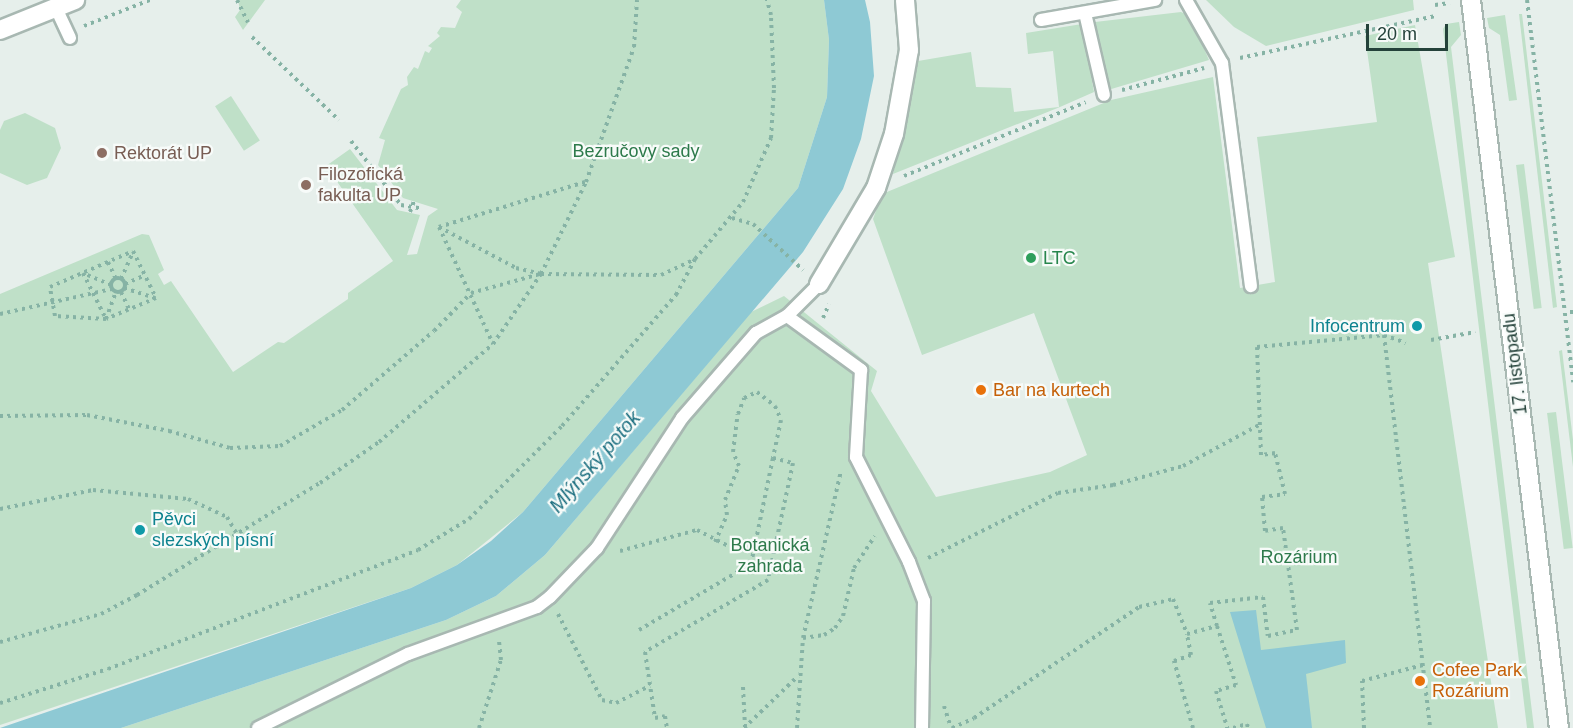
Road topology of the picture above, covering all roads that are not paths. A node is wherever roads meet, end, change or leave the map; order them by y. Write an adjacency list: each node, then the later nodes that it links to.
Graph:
1 (75, 0): 6 (street)
2 (905, 0): 12 (street)
3 (1155, 0): 7 (lane)
4 (1186, 0): 13 (lane)
5 (1471, 0): 17 (street, 17. listopadu)
6 (56, 8): 9 (street); 10 (lane)
7 (1085, 13): 8 (lane); 11 (lane)
8 (1041, 20)
9 (0, 30)
10 (70, 38)
11 (1104, 95)
12 (819, 284): 14 (lane)
13 (1251, 286)
14 (787, 316): 15 (lane); 16 (lane)
15 (258, 728)
16 (922, 728)
17 (1559, 728)

